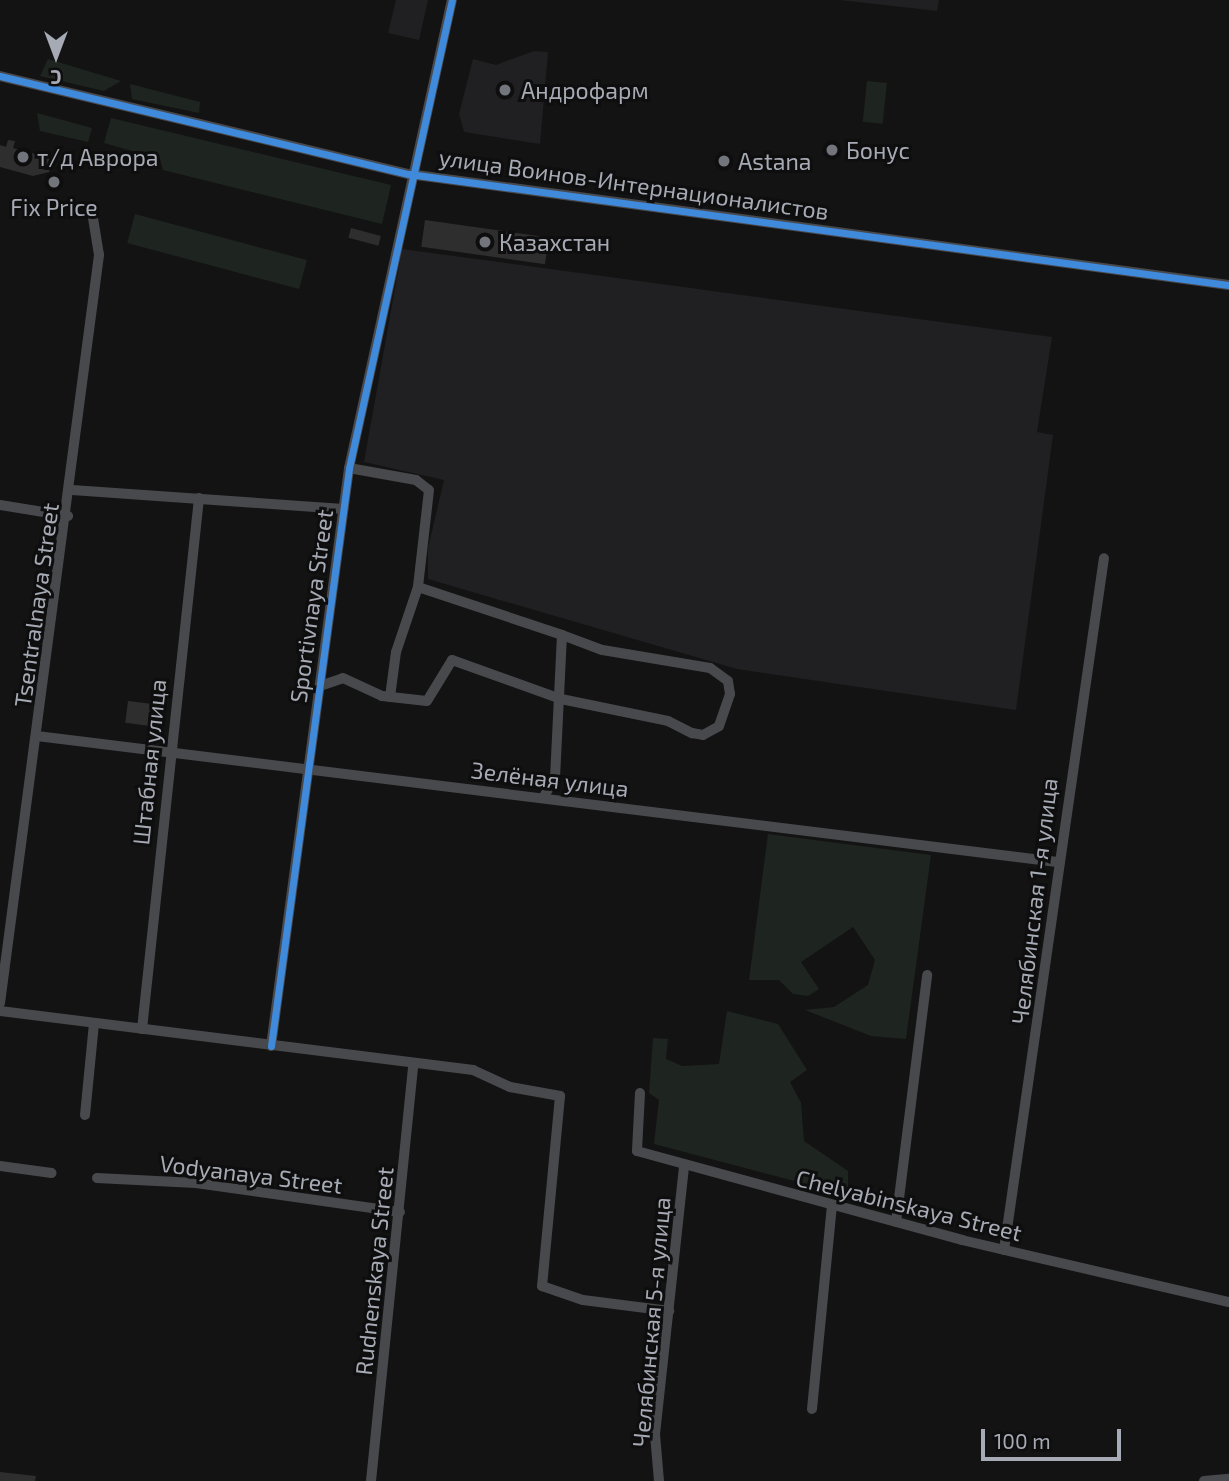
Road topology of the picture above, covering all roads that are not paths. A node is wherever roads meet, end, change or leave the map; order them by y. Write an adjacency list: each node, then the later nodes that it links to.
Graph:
1 (452, 0): 3 (street, Sportivnaya Street)
2 (0, 76): 3 (street, улица Воинов-Интернационалистов)
3 (409, 174): 5 (street, улица Воинов-Интернационалистов); 6 (street, Sportivnaya Street)
4 (92, 212): 7 (street, Tsentralnaya Street)
5 (1229, 285)
6 (349, 468): 10 (street, Sportivnaya Street); 13 (street)
7 (72, 490): 8 (street); 11 (street, Tsentralnaya Street)
8 (199, 498): 10 (street); 19 (street, Штабная улица)
9 (0, 505): 11 (street)
10 (343, 509): 15 (street, Sportivnaya Street)
11 (68, 516): 18 (street, Tsentralnaya Street)
12 (1104, 558): 22 (street, Челябинская 1-я улица)
13 (418, 587): 14 (street); 16 (street)
14 (562, 635): 17 (street); 17 (street)
15 (320, 686): 16 (street); 20 (street, Sportivnaya Street)
16 (390, 697): 17 (street)
17 (561, 699): 21 (street)
18 (37, 736): 19 (street, Зелёная улица); 24 (street, Tsentralnaya Street)
19 (168, 752): 20 (street, Зелёная улица); 27 (street, Штабная улица)
20 (309, 770): 21 (street, Зелёная улица); 28 (street, Sportivnaya Street)
21 (543, 798): 22 (street, Зелёная улица)
22 (1057, 862): 39 (street, Челябинская 1-я улица)
23 (927, 975): 38 (street)
24 (0, 1003)
25 (0, 1011): 26 (street)
26 (94, 1023): 27 (street); 31 (street)
27 (142, 1029): 28 (street)
28 (271, 1046): 29 (street)
29 (413, 1065): 37 (street, Rudnenskaya Street); 41 (street)
30 (640, 1093): 32 (street, Chelyabinskaya Street)
31 (85, 1115)
32 (684, 1166): 36 (street, Chelyabinskaya Street); 41 (street, Челябинская 5-я улица)
33 (0, 1167): 34 (street)
34 (52, 1173)
35 (97, 1178): 37 (street, Vodyanaya Street)
36 (832, 1205): 38 (street, Chelyabinskaya Street); 42 (street)
37 (400, 1212): 44 (street, Rudnenskaya Street)
38 (896, 1222): 39 (street, Chelyabinskaya Street)
39 (1004, 1250): 40 (street, Chelyabinskaya Street)
40 (1229, 1301)
41 (669, 1311): 45 (street, Челябинская 5-я улица)
42 (812, 1409)
43 (1229, 1479): 46 (street)
44 (371, 1481)
45 (659, 1481)
46 (1204, 1481)

